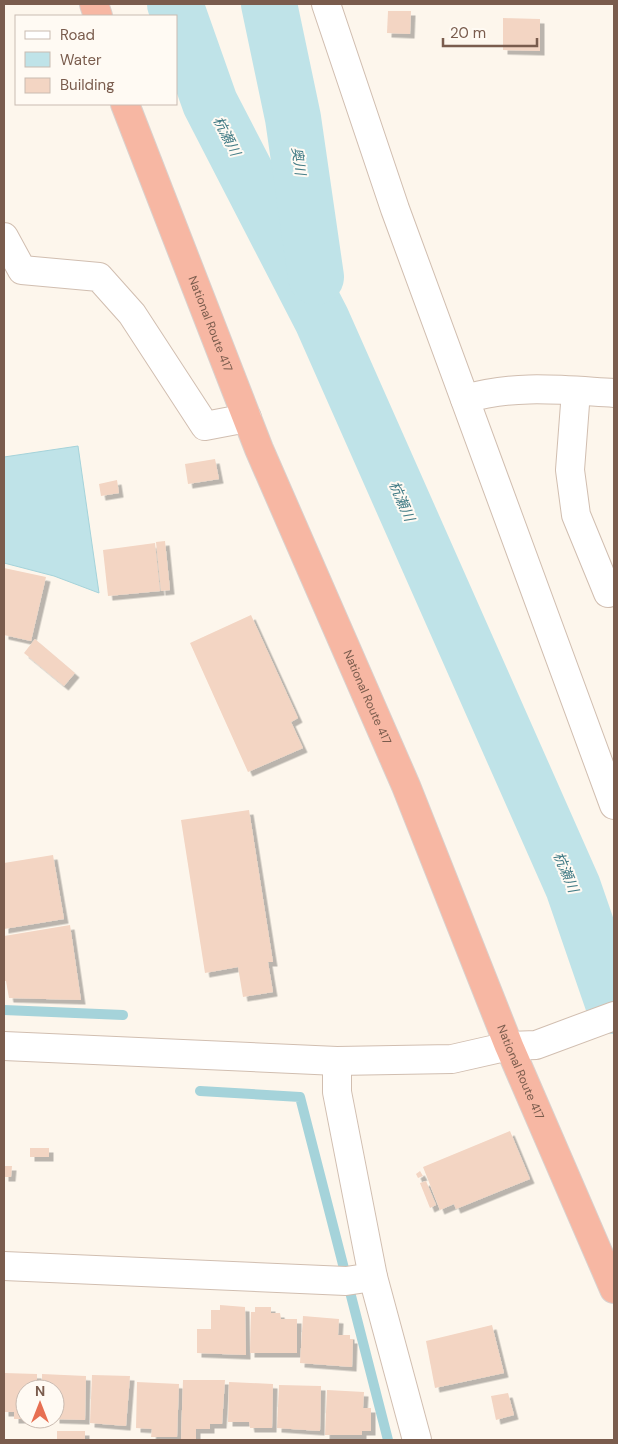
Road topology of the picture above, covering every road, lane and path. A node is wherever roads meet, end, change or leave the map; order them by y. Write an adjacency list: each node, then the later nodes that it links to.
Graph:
1 (326, 4): 6 (street)
2 (125, 105): 7 (highway, National Route 417)
3 (4, 237): 7 (street)
4 (576, 391): 5 (street); 6 (street); 8 (street)
5 (614, 393)
6 (465, 398): 9 (street)
7 (247, 418): 12 (highway, National Route 417)
8 (608, 593)
9 (614, 804)
10 (614, 1016): 12 (street)
11 (4, 1046): 13 (street)
12 (509, 1046): 13 (street); 16 (highway, National Route 417)
13 (337, 1061): 15 (street)
14 (4, 1266): 15 (street)
15 (359, 1279): 17 (street)
16 (614, 1289)
17 (416, 1440)

